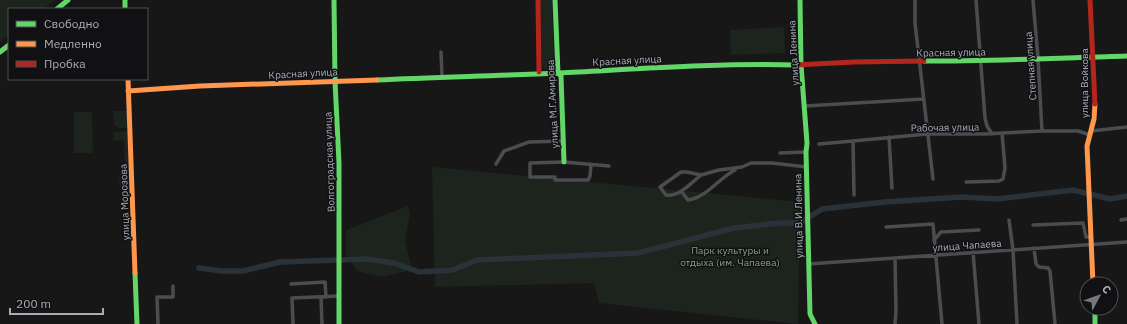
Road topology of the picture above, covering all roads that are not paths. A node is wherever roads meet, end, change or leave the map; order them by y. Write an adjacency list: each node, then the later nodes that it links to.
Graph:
1 (68, 0): 10 (street)
2 (334, 0): 24 (street, Волгоградская улица)
3 (538, 0): 20 (street, улица М.Г.Амирова)
4 (555, 0): 21 (street, улица М.Г.Амирова)
5 (800, 0): 19 (street, улица Ленина)
6 (915, 0): 18 (street)
7 (976, 0): 17 (street)
8 (1033, 0): 16 (street, Степная улица)
9 (1090, 0): 15 (street, улица Войкова)
10 (58, 8)
11 (8, 46): 12 (street)
12 (0, 52)
13 (441, 52): 22 (street)
14 (1127, 56): 15 (street, Красная улица)
15 (1094, 57): 16 (street, Красная улица); 31 (street, улица Войкова)
16 (1038, 58): 17 (street, Красная улица); 29 (street, Степная улица)
17 (981, 61): 18 (street, Красная улица); 33 (street)
18 (920, 62): 19 (street, Красная улица); 26 (street)
19 (801, 65): 21 (street, Красная улица); 27 (street, улица Ленина)
20 (539, 72): 21 (street, Красная улица); 22 (street, Красная улица)
21 (558, 73): 35 (street, улица М.Г.Амирова)
22 (442, 76): 24 (street, Красная улица)
23 (128, 80): 25 (street, улица Морозова)
24 (335, 81): 25 (street, Красная улица); 72 (street, Волгоградская улица)
25 (128, 91): 74 (street, улица Морозова)
26 (924, 99): 27 (street); 32 (street)
27 (805, 106): 39 (street, улица В.И.Ленина)
28 (1127, 127): 31 (street, Рабочая улица)
29 (1042, 131): 30 (street, Рабочая улица); 31 (street, Рабочая улица)
30 (1002, 133): 33 (street, Рабочая улица); 48 (street)
31 (1090, 133): 58 (street, улица Войкова)
32 (927, 134): 33 (street, Рабочая улица); 34 (street, Рабочая улица); 47 (street)
33 (992, 134)
34 (889, 137): 36 (street, Рабочая улица); 49 (street)
35 (563, 141): 40 (street, улица М.Г.Амирова); 41 (street)
36 (853, 141): 37 (street, Рабочая улица); 51 (street)
37 (819, 144)
38 (780, 152): 39 (street)
39 (806, 152): 44 (street, улица В.И.Ленина)
40 (564, 162): 42 (street, улица М.Г.Амирова); 42 (street)
41 (496, 164)
42 (591, 165): 43 (street, улица М.Г.Амирова)
43 (609, 166)
44 (806, 167): 45 (street); 67 (street, улица В.И.Ленина)
45 (738, 168): 46 (street); 50 (street)
46 (701, 175): 50 (street); 50 (street)
47 (933, 180)
48 (966, 182)
49 (892, 188)
50 (681, 191)
51 (854, 195)
52 (1127, 219): 54 (street)
53 (1009, 220): 63 (street)
54 (1121, 220)
55 (1033, 224): 58 (street, улица Войкова)
56 (886, 227): 59 (street)
57 (979, 230): 59 (street)
58 (1090, 238): 61 (street, улица Войкова)
59 (934, 240): 65 (street)
60 (1127, 242): 61 (street, улица Чапаева)
61 (1091, 245): 62 (street, улица Чапаева); 68 (street, улица Войкова)
62 (1034, 248): 63 (street, улица Чапаева); 84 (street)
63 (1013, 250): 64 (street, улица Чапаева); 83 (street)
64 (973, 252): 65 (street, улица Чапаева); 82 (street)
65 (936, 254): 66 (street, улица Чапаева); 81 (street)
66 (895, 258): 67 (street, улица Чапаева); 80 (street)
67 (808, 264): 79 (street, улица В.И.Ленина)
68 (1093, 276)
69 (291, 284): 71 (street)
70 (173, 286): 75 (street)
71 (326, 296): 72 (street); 73 (street)
72 (338, 296): 78 (street, Волгоградская улица)
73 (321, 297): 76 (street); 77 (street)
74 (137, 324)
75 (158, 324)
76 (293, 324)
77 (322, 324)
78 (339, 324)
79 (815, 324)
80 (895, 324)
81 (942, 324)
82 (979, 324)
83 (1017, 324)
84 (1055, 324)

